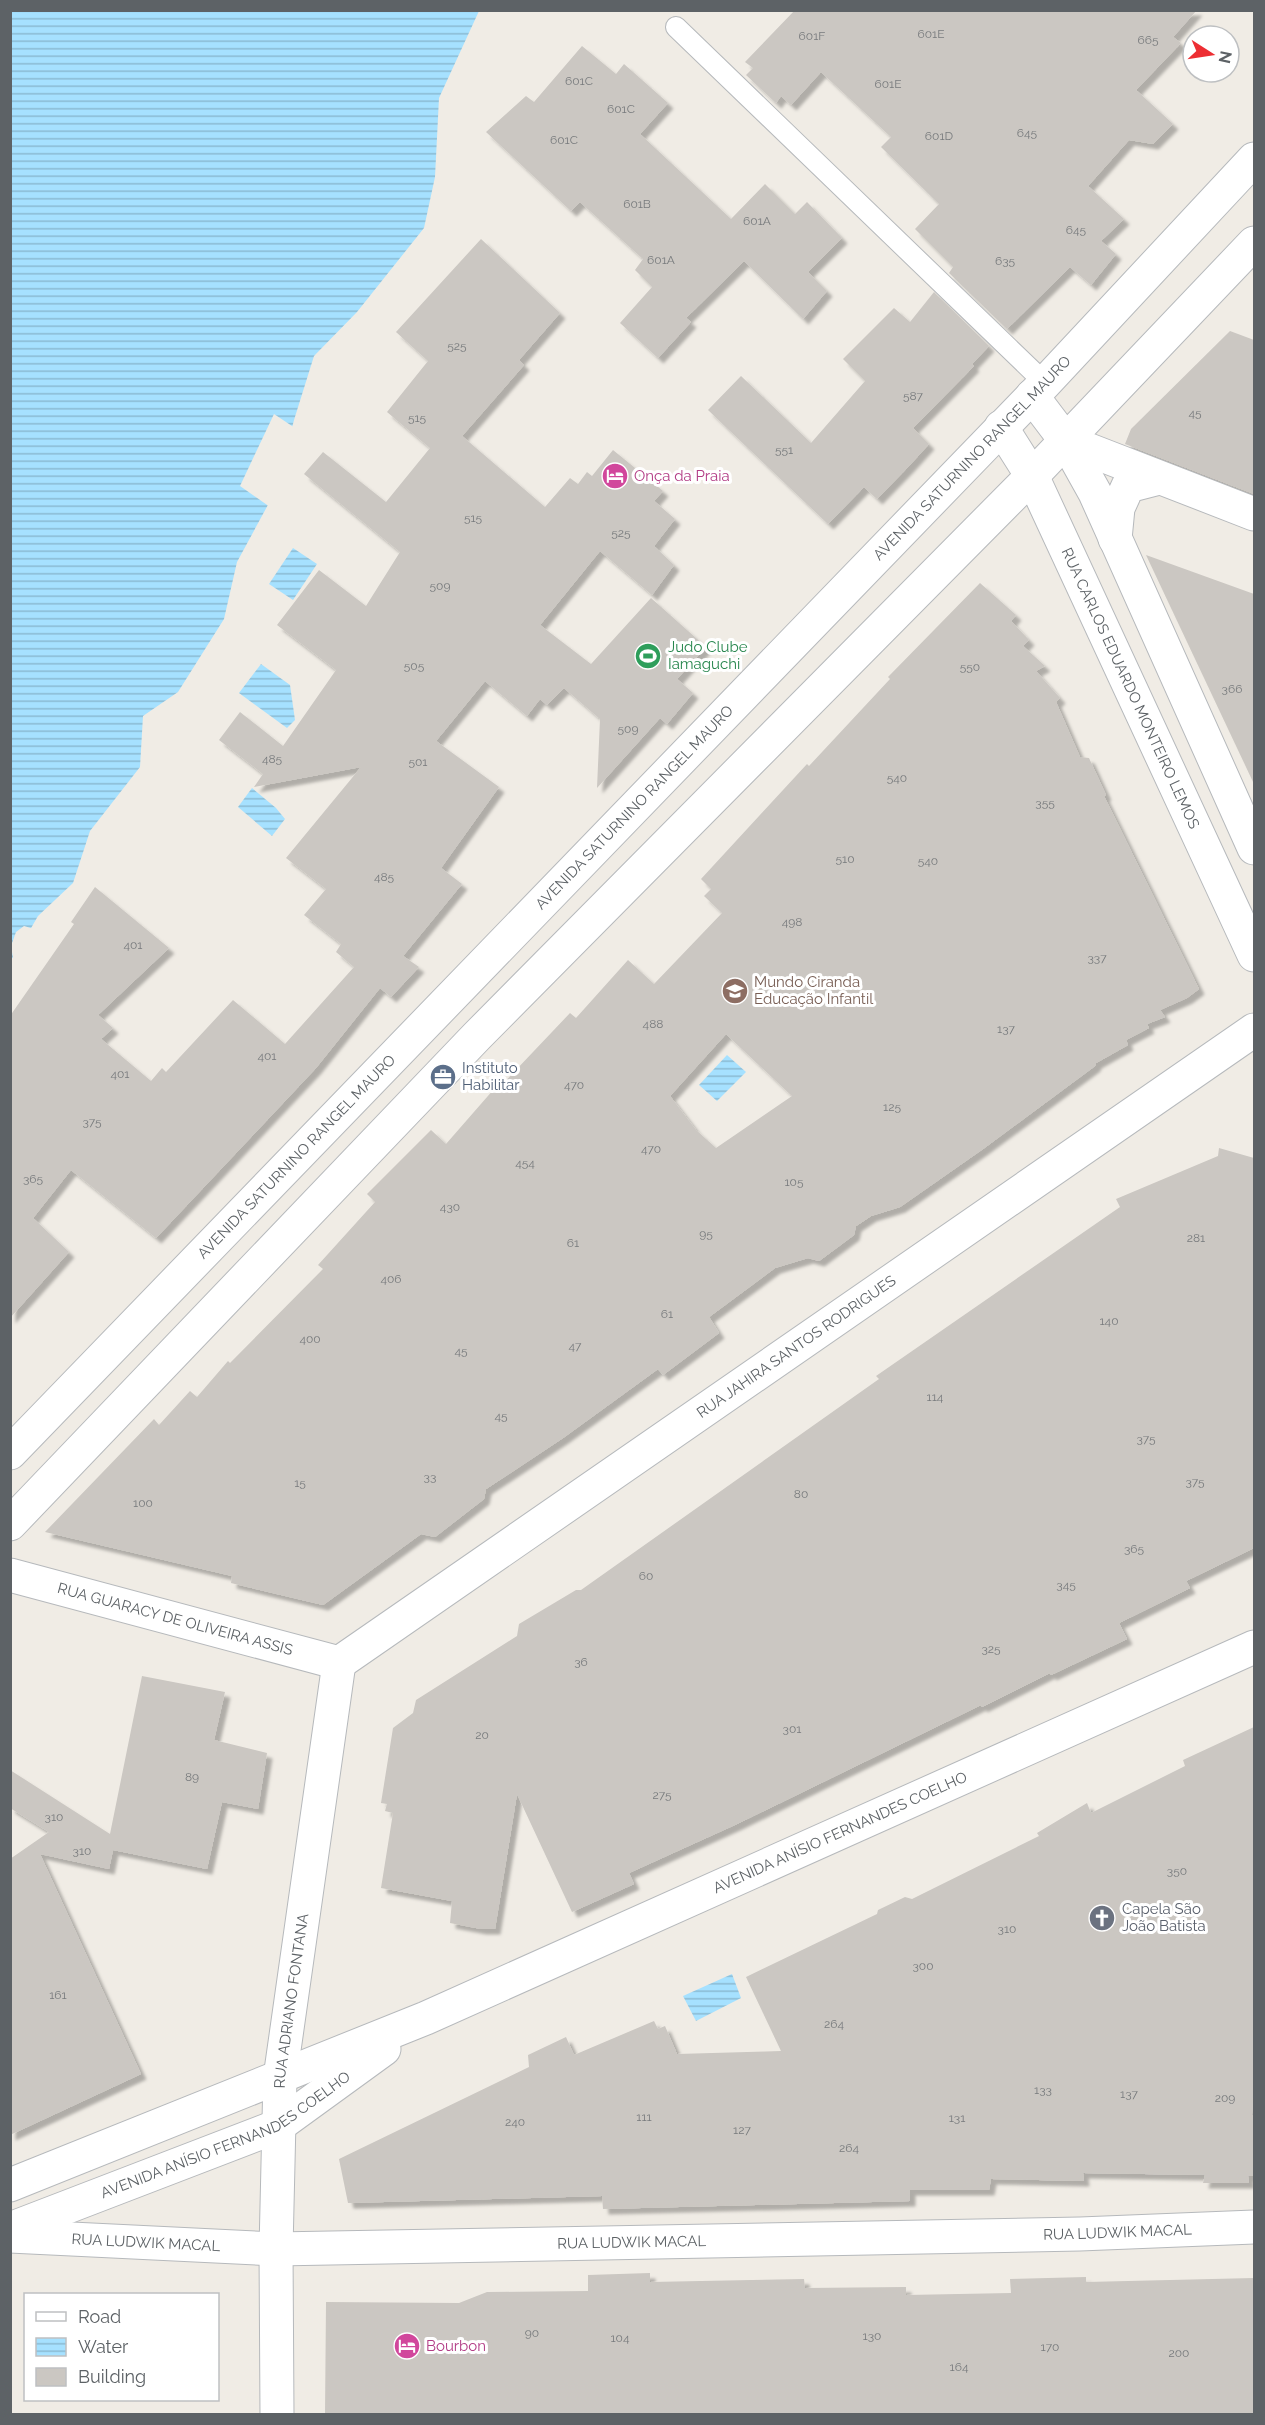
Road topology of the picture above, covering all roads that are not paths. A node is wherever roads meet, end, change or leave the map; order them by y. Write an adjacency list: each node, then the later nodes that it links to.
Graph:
1 (676, 27): 4 (lane)
2 (1254, 159): 4 (street, AVENIDA SATURNINO RANGEL MAURO)
3 (1254, 243): 6 (street)
4 (1039, 389): 5 (street, AVENIDA SATURNINO RANGEL MAURO); 6 (street)
5 (1001, 427): 7 (street, RUA CARLOS EDUARDO MONTEIRO LEMOS); 13 (street, AVENIDA SATURNINO RANGEL MAURO)
6 (1066, 441): 7 (street); 8 (street); 10 (street)
7 (1032, 476): 12 (street, RUA CARLOS EDUARDO MONTEIRO LEMOS); 15 (street)
8 (1159, 478): 9 (street); 10 (street)
9 (1254, 514)
10 (1115, 538): 11 (street)
11 (1254, 848)
12 (1254, 955)
13 (444, 1004): 15 (street); 16 (street, AVENIDA SATURNINO RANGEL MAURO)
14 (1254, 1029): 20 (street, RUA JAHIRA SANTOS RODRIGUES)
15 (477, 1036): 17 (street)
16 (10, 1453)
17 (10, 1524)
18 (10, 1575): 20 (street, RUA GUARACY DE OLIVEIRA ASSIS)
19 (1254, 1647): 21 (street, AVENIDA ANÍSIO FERNANDES COELHO)
20 (339, 1663): 22 (street, RUA ADRIANO FONTANA)
21 (426, 2018): 22 (street, AVENIDA ANÍSIO FERNANDES COELHO); 23 (street, AVENIDA ANÍSIO FERNANDES COELHO)
22 (280, 2078): 23 (street, RUA ADRIANO FONTANA); 24 (street, AVENIDA ANÍSIO FERNANDES COELHO)
23 (278, 2126): 26 (street, AVENIDA ANÍSIO FERNANDES COELHO); 28 (street, RUA ADRIANO FONTANA)
24 (10, 2185)
25 (1254, 2227): 28 (street, RUA LUDWIK MACAL)
26 (10, 2229)
27 (10, 2236): 28 (street, RUA LUDWIK MACAL)
28 (276, 2248): 29 (street, RUA ADRIANO FONTANA)
29 (277, 2415)

